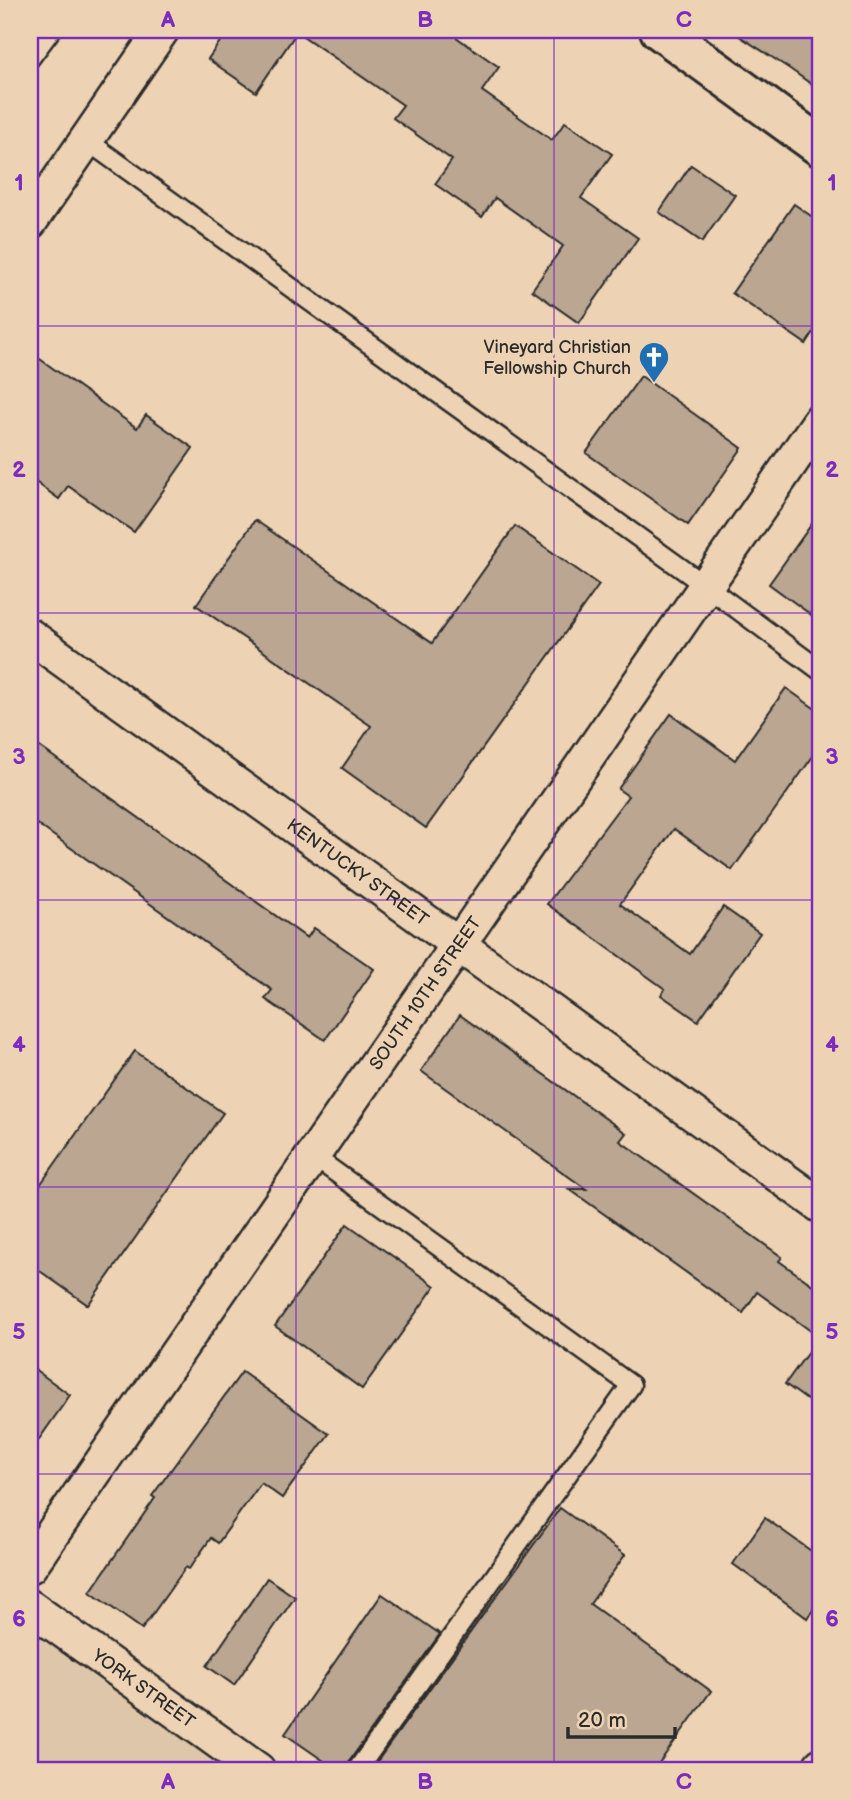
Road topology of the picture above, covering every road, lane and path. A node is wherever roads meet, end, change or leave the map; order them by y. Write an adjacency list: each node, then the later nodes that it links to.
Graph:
1 (51, 30): 4 (lane)
2 (162, 30): 5 (street)
3 (660, 30): 6 (street)
4 (30, 58)
5 (86, 140): 7 (street); 9 (lane)
6 (821, 148)
7 (31, 216)
8 (821, 419): 9 (street, SOUTH 10TH STREET)
9 (706, 586): 11 (lane); 12 (street, SOUTH 10TH STREET)
10 (30, 636): 12 (street, KENTUCKY STREET)
11 (821, 671)
12 (458, 945): 13 (street, SOUTH 10TH STREET); 14 (street, KENTUCKY STREET)
13 (313, 1156): 15 (street, SOUTH 10TH STREET); 19 (lane)
14 (821, 1206)
15 (30, 1566)
16 (30, 1607): 18 (street, YORK STREET)
17 (821, 1765): 20 (street)
18 (258, 1770)
19 (357, 1770)
20 (818, 1770)

